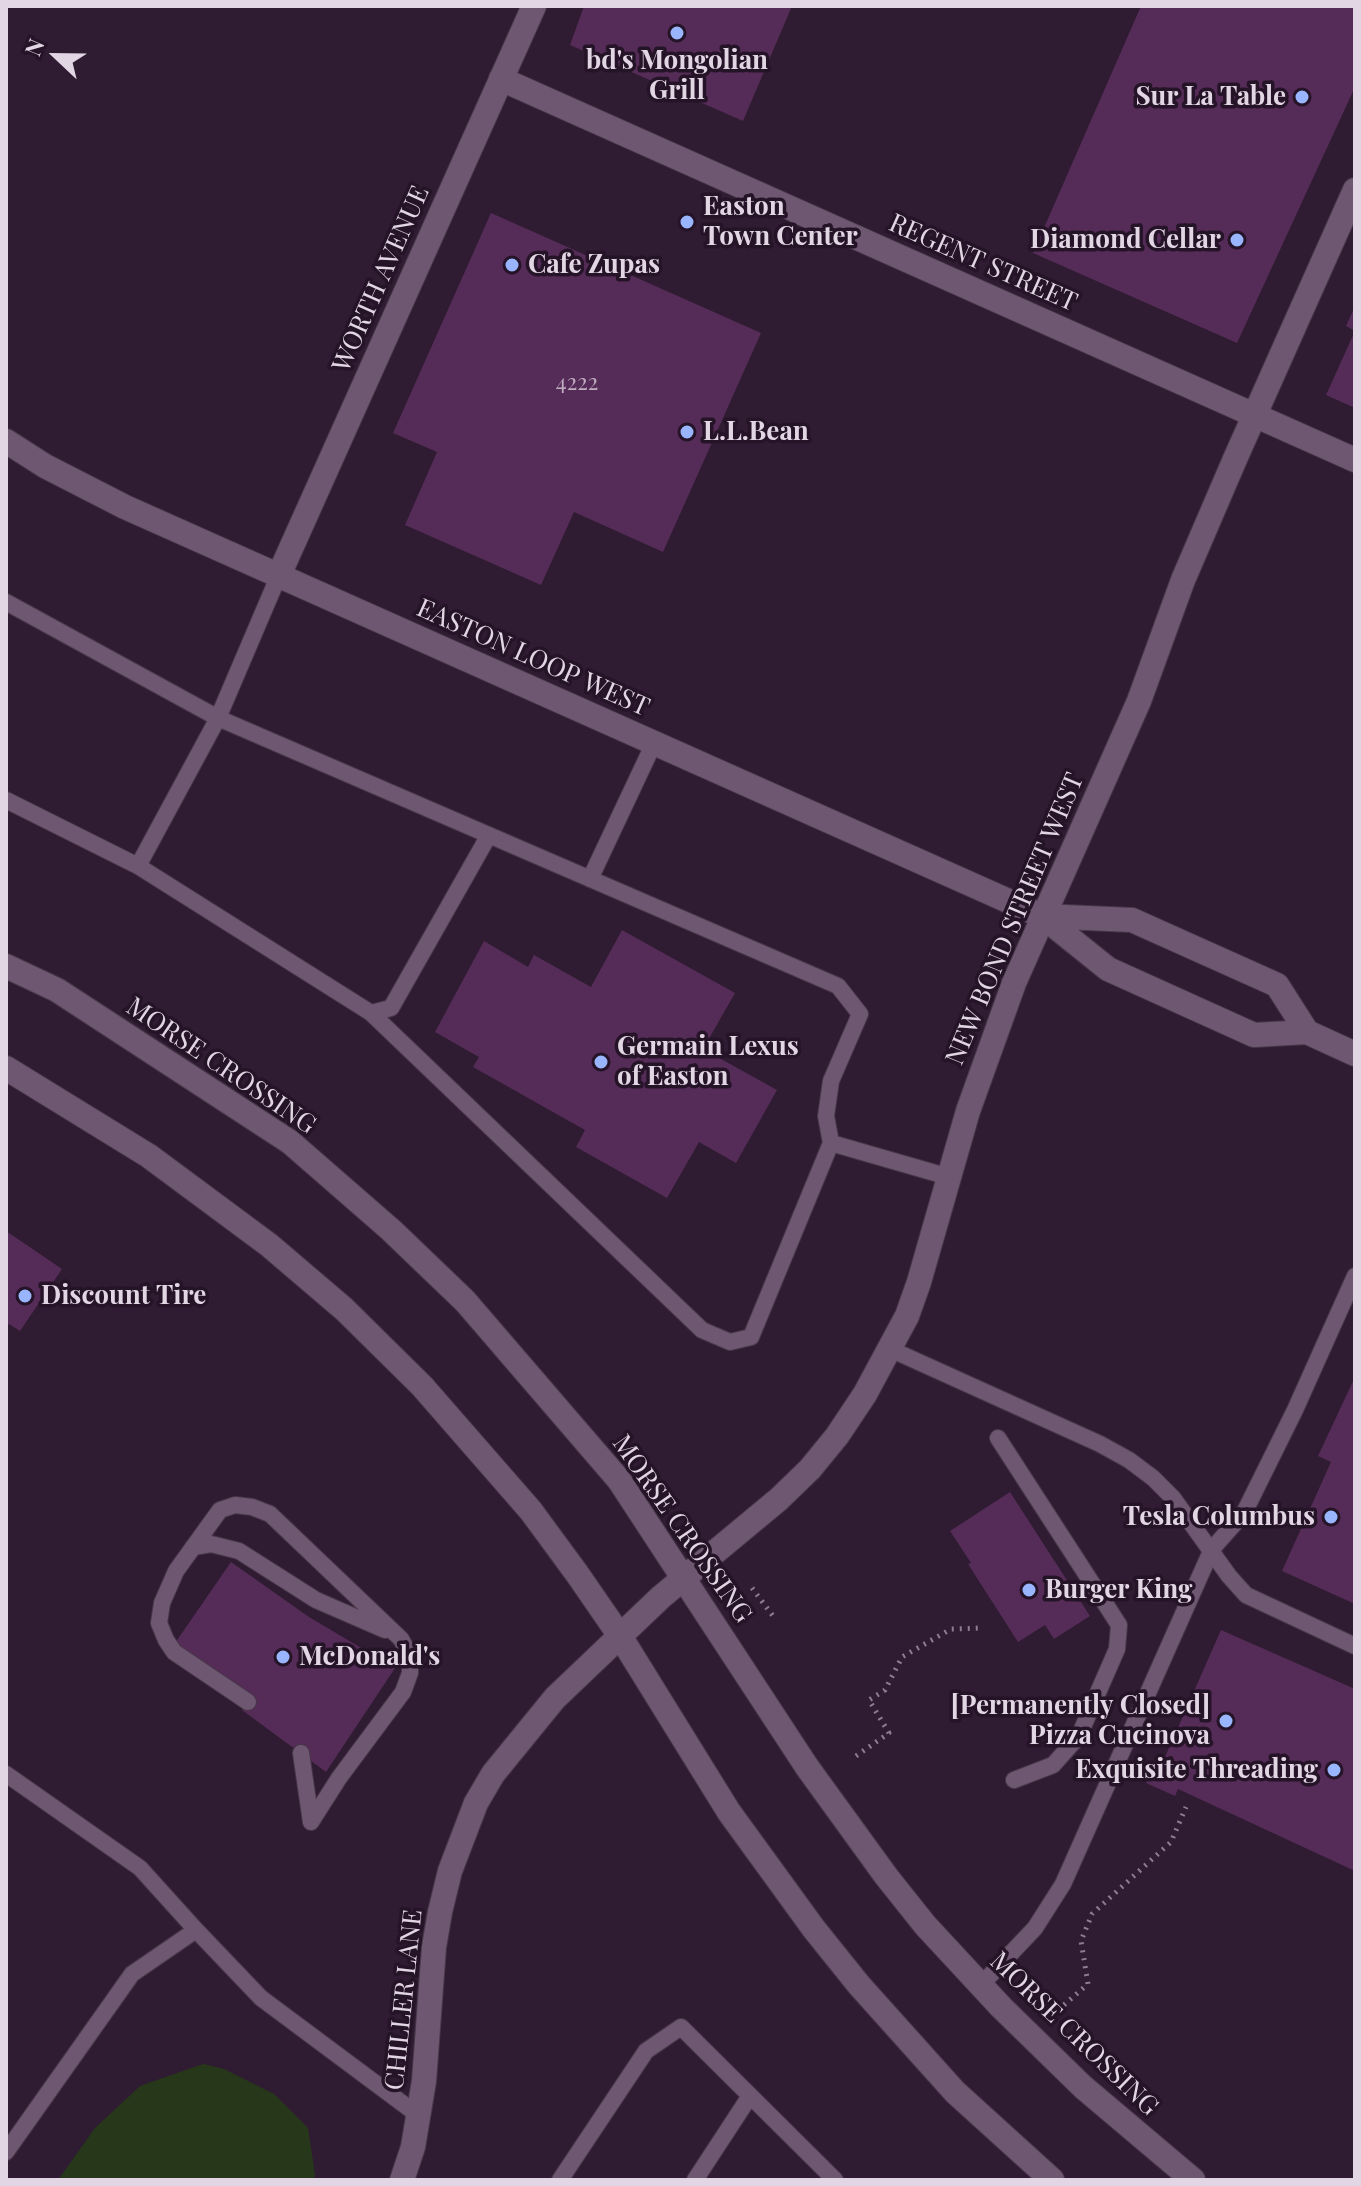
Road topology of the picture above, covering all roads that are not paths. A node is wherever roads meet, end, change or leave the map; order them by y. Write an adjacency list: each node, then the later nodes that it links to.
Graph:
1 (534, 6): 2 (street, WORTH AVENUE)
2 (501, 79): 4 (street, REGENT STREET); 7 (street, WORTH AVENUE)
3 (1355, 190): 4 (street, NEW BOND STREET WEST)
4 (1255, 415): 6 (street, REGENT STREET); 15 (street, NEW BOND STREET WEST)
5 (6, 441): 7 (street, EASTON LOOP WEST)
6 (1355, 460)
7 (279, 575): 9 (lane); 10 (street, EASTON LOOP WEST)
8 (6, 602): 9 (lane)
9 (218, 718): 12 (lane); 13 (lane)
10 (654, 743): 14 (lane); 15 (street, EASTON LOOP WEST)
11 (6, 800): 13 (lane)
12 (489, 835): 14 (lane); 17 (lane)
13 (138, 866): 17 (lane)
14 (590, 879): 21 (lane)
15 (1042, 916): 18 (street, EASTON LOOP WEST); 18 (street, EASTON LOOP WEST); 22 (street, NEW BOND STREET WEST)
16 (6, 966): 28 (street, MORSE CROSSING)
17 (371, 1013): 21 (lane)
18 (1307, 1032): 19 (street, EASTON LOOP WEST)
19 (1355, 1054)
20 (6, 1068): 31 (street)
21 (831, 1143): 22 (lane)
22 (949, 1177): 24 (street, NEW BOND STREET WEST)
23 (1355, 1276): 27 (lane)
24 (890, 1349): 27 (lane); 28 (street, NEW BOND STREET WEST)
25 (998, 1438): 36 (lane)
26 (193, 1547): 30 (lane); 30 (lane); 33 (lane)
27 (1212, 1549): 32 (lane); 38 (lane)
28 (684, 1577): 29 (street, NEW BOND STREET WEST); 38 (street, MORSE CROSSING)
29 (648, 1608): 31 (street, CHILLER LANE)
30 (394, 1633): 34 (lane)
31 (620, 1636): 40 (street, CHILLER LANE); 46 (street)
32 (1355, 1646)
33 (248, 1702)
34 (301, 1753)
35 (6, 1774): 37 (lane)
36 (1014, 1780)
37 (196, 1930): 40 (lane); 41 (lane)
38 (980, 1986): 47 (street, MORSE CROSSING)
39 (750, 2096): 42 (lane); 44 (lane); 45 (lane)
40 (418, 2115): 43 (street, CHILLER LANE)
41 (6, 2152)
42 (824, 2176)
43 (402, 2180)
44 (560, 2180)
45 (695, 2180)
46 (1052, 2180)
47 (1193, 2180)

